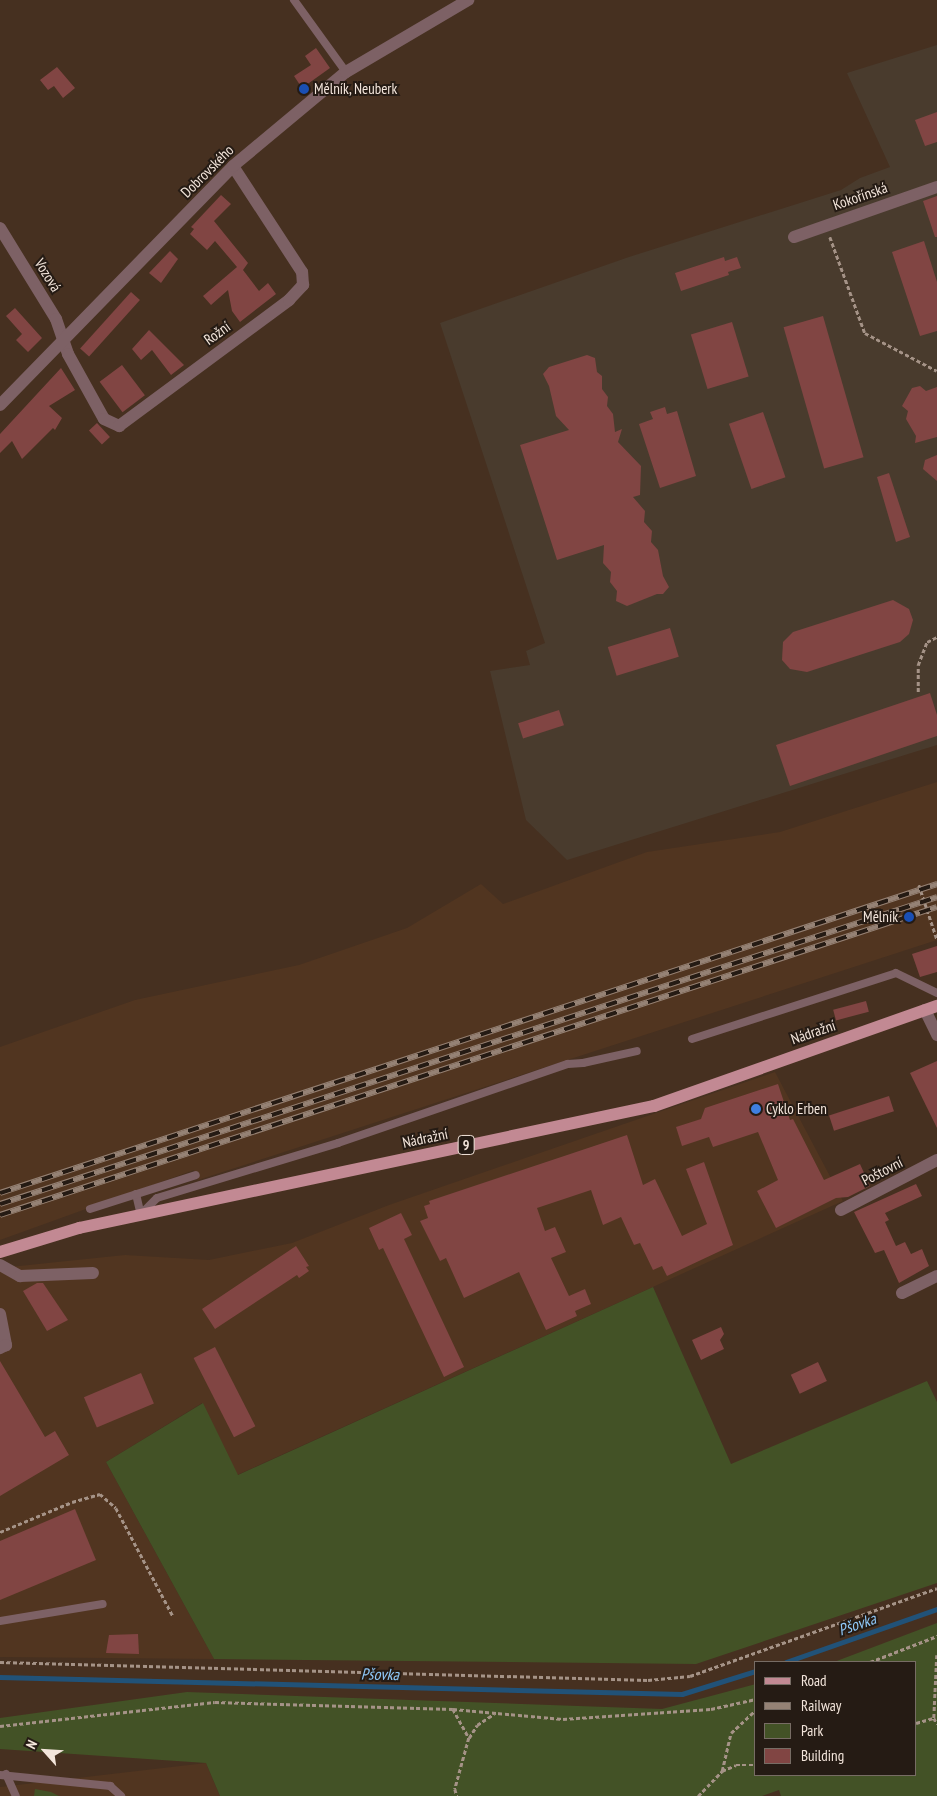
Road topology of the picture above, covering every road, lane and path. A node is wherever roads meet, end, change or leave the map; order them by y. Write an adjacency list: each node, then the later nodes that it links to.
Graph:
1 (294, 0): 3 (lane)
2 (468, 0): 3 (street, Dobrovského)
3 (346, 72): 4 (street, Dobrovského)
4 (233, 166): 9 (street, Dobrovského); 9 (street, Rožní)
5 (937, 187): 6 (street, Kokořínská)
6 (825, 226): 8 (street, Kokořínská); 10 (path)
7 (0, 228): 9 (street, Vozová)
8 (794, 236)
9 (64, 341): 11 (street, Dobrovského)
10 (937, 371)
11 (0, 405)
12 (937, 638): 13 (path)
13 (918, 692)
14 (919, 885): 15 (path)
15 (937, 939)
16 (937, 993): 19 (lane)
17 (931, 1008): 18 (street); 26 (main road, Nádražní / 9)
18 (937, 1035)
19 (692, 1039)
20 (636, 1051): 26 (lane)
21 (937, 1160): 25 (street, Poštovní)
22 (196, 1175): 23 (lane)
23 (136, 1194): 24 (lane); 26 (lane)
24 (90, 1209)
25 (841, 1210)
26 (141, 1215): 27 (main road, Nádražní / 9)
27 (0, 1252)
28 (0, 1265): 29 (street)
29 (92, 1273)
30 (937, 1276): 31 (street)
31 (902, 1293)
32 (0, 1314): 33 (street)
33 (0, 1348)
34 (0, 1532): 37 (path)
35 (937, 1588): 42 (path)
36 (103, 1604): 38 (lane)
37 (172, 1616)
38 (0, 1621)
39 (937, 1636): 41 (path)
40 (937, 1655): 47 (path)
41 (873, 1661)
42 (0, 1662)
43 (754, 1699): 46 (path)
44 (453, 1709): 46 (path); 50 (path); 51 (path)
45 (754, 1712): 53 (path)
46 (496, 1713): 51 (path)
47 (934, 1718): 48 (path); 49 (path)
48 (917, 1723)
49 (937, 1724)
50 (0, 1726)
51 (469, 1738): 57 (path)
52 (754, 1765): 53 (path)
53 (722, 1771): 58 (path)
54 (3, 1775): 55 (lane); 56 (lane)
55 (16, 1796)
56 (121, 1796)
57 (456, 1796)
58 (698, 1796)

